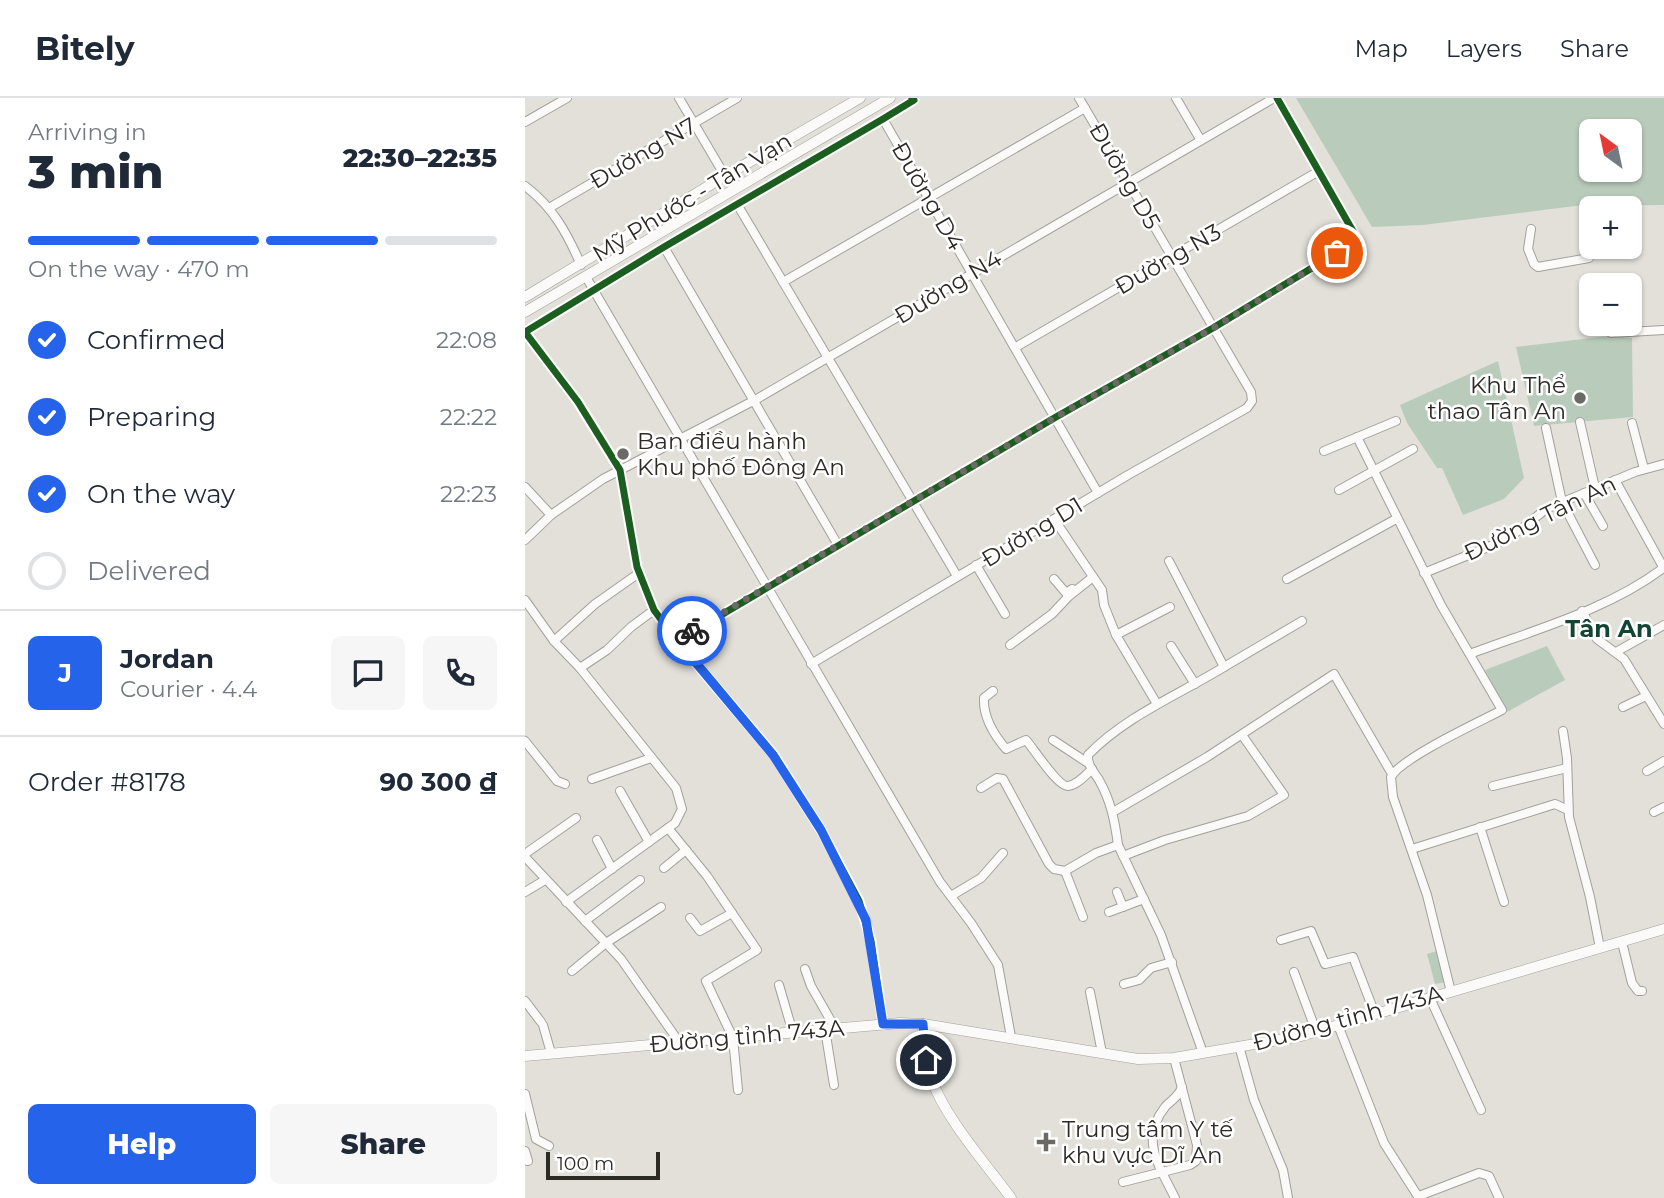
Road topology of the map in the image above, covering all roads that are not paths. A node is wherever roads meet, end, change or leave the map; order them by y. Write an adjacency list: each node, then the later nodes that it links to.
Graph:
1 (567, 98): 12 (street)
2 (679, 98): 13 (street)
3 (737, 98): 13 (street, Đường N7)
4 (860, 98): 16 (main road, Mỹ Phước - Tân Vạn)
5 (890, 98): 28 (main road, Mỹ Phước - Tân Vạn)
6 (912, 98): 11 (street)
7 (1079, 98): 10 (street, Đường D5)
8 (1176, 98): 14 (street)
9 (1275, 98): 14 (street, Đường N4); 15 (street)
10 (1085, 108): 17 (street, Đường D5); 19 (street)
11 (883, 119): 19 (street, Đường D4); 20 (street)
12 (525, 122)
13 (695, 123): 16 (street); 21 (street, Đường N7)
14 (1200, 139): 17 (street, Đường N4)
15 (1319, 171): 24 (street, Đường N3); 33 (street)
16 (725, 176): 26 (main road, Mỹ Phước - Tân Vạn)
17 (1128, 181): 24 (street, Đường D5); 27 (street, Đường N4)
18 (525, 186): 21 (street)
19 (929, 198): 27 (street, Đường D4); 29 (street)
20 (737, 204): 23 (street); 29 (street)
21 (549, 208): 26 (street)
22 (1531, 229): 25 (street)
23 (664, 247): 30 (street); 39 (street)
24 (1171, 256): 33 (street, Đường D5); 37 (street, Đường N3)
25 (1584, 259)
26 (580, 265): 28 (main road); 31 (main road, Mỹ Phước - Tân Vạn)
27 (973, 273): 37 (street, Đường D4); 38 (street, Đường N4)
28 (586, 277): 30 (street); 32 (main road, Mỹ Phước - Tân Vạn)
29 (783, 282): 38 (street)
30 (594, 290): 36 (street); 47 (street)
31 (525, 297)
32 (525, 312)
33 (1213, 328): 40 (street, Đường D5); 41 (street)
34 (1664, 330): 35 (street)
35 (1642, 331)
36 (525, 332): 52 (street)
37 (1016, 347): 41 (street, Đường D4)
38 (828, 357): 39 (street, Đường N4); 60 (street)
39 (755, 400): 47 (street, Đường N4); 67 (street)
40 (1252, 401): 58 (street, Đường D1)
41 (1056, 417): 58 (street, Đường D4); 60 (street)
42 (1396, 421): 46 (street)
43 (1580, 422): 56 (street)
44 (1632, 423): 51 (street)
45 (1546, 429): 61 (street)
46 (1357, 437): 49 (street); 53 (street)
47 (680, 440): 52 (street, Đường N4); 77 (street)
48 (1413, 449): 53 (street)
49 (1324, 451)
50 (1664, 464): 51 (street, Đường Tân An)
51 (1644, 469): 54 (street, Đường Tân An)
52 (620, 470): 62 (street, Đường N4); 71 (street)
53 (1373, 471): 57 (street); 64 (street)
54 (1615, 480): 56 (street, Đường Tân An); 81 (street)
55 (525, 487): 62 (street)
56 (1595, 488): 59 (street, Đường Tân An)
57 (1339, 491)
58 (1098, 492): 63 (street, Đường D1)
59 (1584, 493): 61 (street, Đường Tân An); 65 (street)
60 (913, 502): 67 (street); 74 (street)
61 (1562, 502): 70 (street); 72 (street, Đường Tân An)
62 (551, 514): 66 (street, Đường N4)
63 (1054, 519): 69 (street, Đường D1); 73 (street)
64 (1396, 519): 72 (street); 76 (street)
65 (1603, 526)
66 (525, 540)
67 (838, 545): 77 (street)
68 (1169, 561): 93 (street)
69 (976, 565): 74 (street, Đường D1); 82 (street)
70 (1595, 565)
71 (639, 573): 80 (street); 87 (street)
72 (1424, 573): 91 (street)
73 (1092, 575): 75 (street); 85 (street); 88 (street)
74 (957, 576): 92 (street, Đường D1)
75 (1054, 579)
76 (1287, 579)
77 (766, 588): 86 (street); 92 (street)
78 (525, 600): 87 (street)
79 (1170, 607): 85 (street)
80 (654, 610): 86 (street); 94 (street)
81 (1582, 611): 90 (street); 91 (street)
82 (1005, 614)
83 (1302, 621): 93 (street)
84 (1664, 625): 90 (street)
85 (1116, 635): 98 (street)
86 (677, 640): 166 (street)
87 (554, 641): 94 (street)
88 (1010, 645)
89 (1171, 646): 95 (street)
90 (1616, 652): 97 (street)
91 (1470, 654): 110 (street)
92 (811, 664): 138 (street)
93 (1224, 667): 95 (street)
94 (580, 668): 105 (street)
95 (1195, 684): 98 (street)
96 (993, 691): 107 (street)
97 (1646, 696): 99 (street); 100 (street)
98 (1157, 704): 107 (street)
99 (1623, 708)
100 (1664, 724)
101 (1563, 731): 108 (street)
102 (1242, 735): 110 (street); 119 (street); 130 (street)
103 (1053, 740): 107 (street)
104 (525, 741): 112 (street)
105 (651, 758): 111 (street); 122 (street)
106 (1664, 761): 109 (street)
107 (1090, 766): 119 (street)
108 (1567, 768): 113 (street); 117 (street)
109 (1647, 771)
110 (1392, 774): 126 (street)
111 (592, 779)
112 (565, 784)
113 (1493, 786)
114 (981, 788): 133 (street)
115 (620, 791): 124 (street)
116 (1664, 807): 118 (street)
117 (1568, 810): 121 (street); 153 (street)
118 (1654, 811)
119 (1114, 812): 125 (street)
120 (576, 818): 129 (street)
121 (1480, 827): 126 (street); 141 (street)
122 (668, 828): 124 (street); 127 (street)
123 (597, 840): 132 (street)
124 (649, 842): 132 (street)
125 (1118, 845): 130 (street); 133 (street)
126 (1412, 849): 162 (street)
127 (686, 850): 131 (street); 145 (street)
128 (1003, 853): 138 (street)
129 (525, 855): 134 (street)
130 (1123, 856): 139 (street)
131 (664, 868)
132 (612, 869): 140 (street)
133 (1065, 871): 146 (street)
134 (545, 880): 136 (street); 140 (street)
135 (640, 880): 148 (street)
136 (525, 892)
137 (1117, 892): 143 (street)
138 (951, 896): 172 (street)
139 (1143, 899): 143 (street); 154 (street)
140 (566, 902): 148 (street)
141 (1504, 902)
142 (661, 907): 152 (street)
143 (1123, 907): 144 (street)
144 (1109, 912)
145 (732, 913): 147 (street); 173 (street)
146 (1083, 917)
147 (690, 918)
148 (585, 920): 152 (street)
149 (1664, 929): 151 (main road, Đường tỉnh 743A)
150 (1281, 940): 165 (street)
151 (1622, 942): 153 (main road, Đường tỉnh 743A); 160 (street)
152 (606, 943): 156 (street); 174 (street)
153 (1600, 948): 162 (main road, Đường tỉnh 743A)
154 (1172, 962): 158 (street); 178 (street)
155 (805, 969): 169 (street)
156 (572, 971)
157 (1294, 972): 170 (street)
158 (1124, 984)
159 (779, 985): 171 (street)
160 (1642, 991)
161 (1090, 992): 177 (street)
162 (1451, 992): 163 (main road, Đường tỉnh 743A)
163 (1430, 998): 165 (main road, Đường tỉnh 743A); 185 (street)
164 (525, 1001): 176 (street)
165 (1375, 1014): 168 (main road, Đường tỉnh 743A)
166 (883, 1024): 167 (main road, Đường tỉnh 743A); 169 (main road, Đường tỉnh 743A)
167 (923, 1024): 172 (main road, Đường tỉnh 743A); 192 (main road)
168 (1338, 1025): 170 (main road, Đường tỉnh 743A); 191 (street)
169 (830, 1029): 171 (main road, Đường tỉnh 743A); 181 (street)
170 (1316, 1031): 175 (main road, Đường tỉnh 743A)
171 (793, 1033): 173 (main road, Đường tỉnh 743A)
172 (1011, 1037): 177 (main road, Đường tỉnh 743A)
173 (733, 1038): 174 (main road, Đường tỉnh 743A); 183 (street)
174 (679, 1042): 176 (main road, Đường tỉnh 743A)
175 (1239, 1046): 178 (main road, Đường tỉnh 743A); 194 (street)
176 (551, 1053): 179 (main road, Đường tỉnh 743A)
177 (1102, 1053): 180 (main road, Đường tỉnh 743A)
178 (1203, 1053): 180 (main road, Đường tỉnh 743A)
179 (525, 1056)
180 (1174, 1058): 182 (street)
181 (834, 1085)
182 (1182, 1087): 189 (street); 189 (street)
183 (738, 1090)
184 (525, 1094): 186 (street)
185 (1481, 1110)
186 (549, 1146)
187 (525, 1151): 188 (street)
188 (527, 1161)
189 (1163, 1171): 190 (street); 193 (street)
190 (1123, 1182)
191 (1419, 1197): 195 (street)
192 (1011, 1198)
193 (1175, 1198)
194 (1288, 1198)
195 (1499, 1198)

